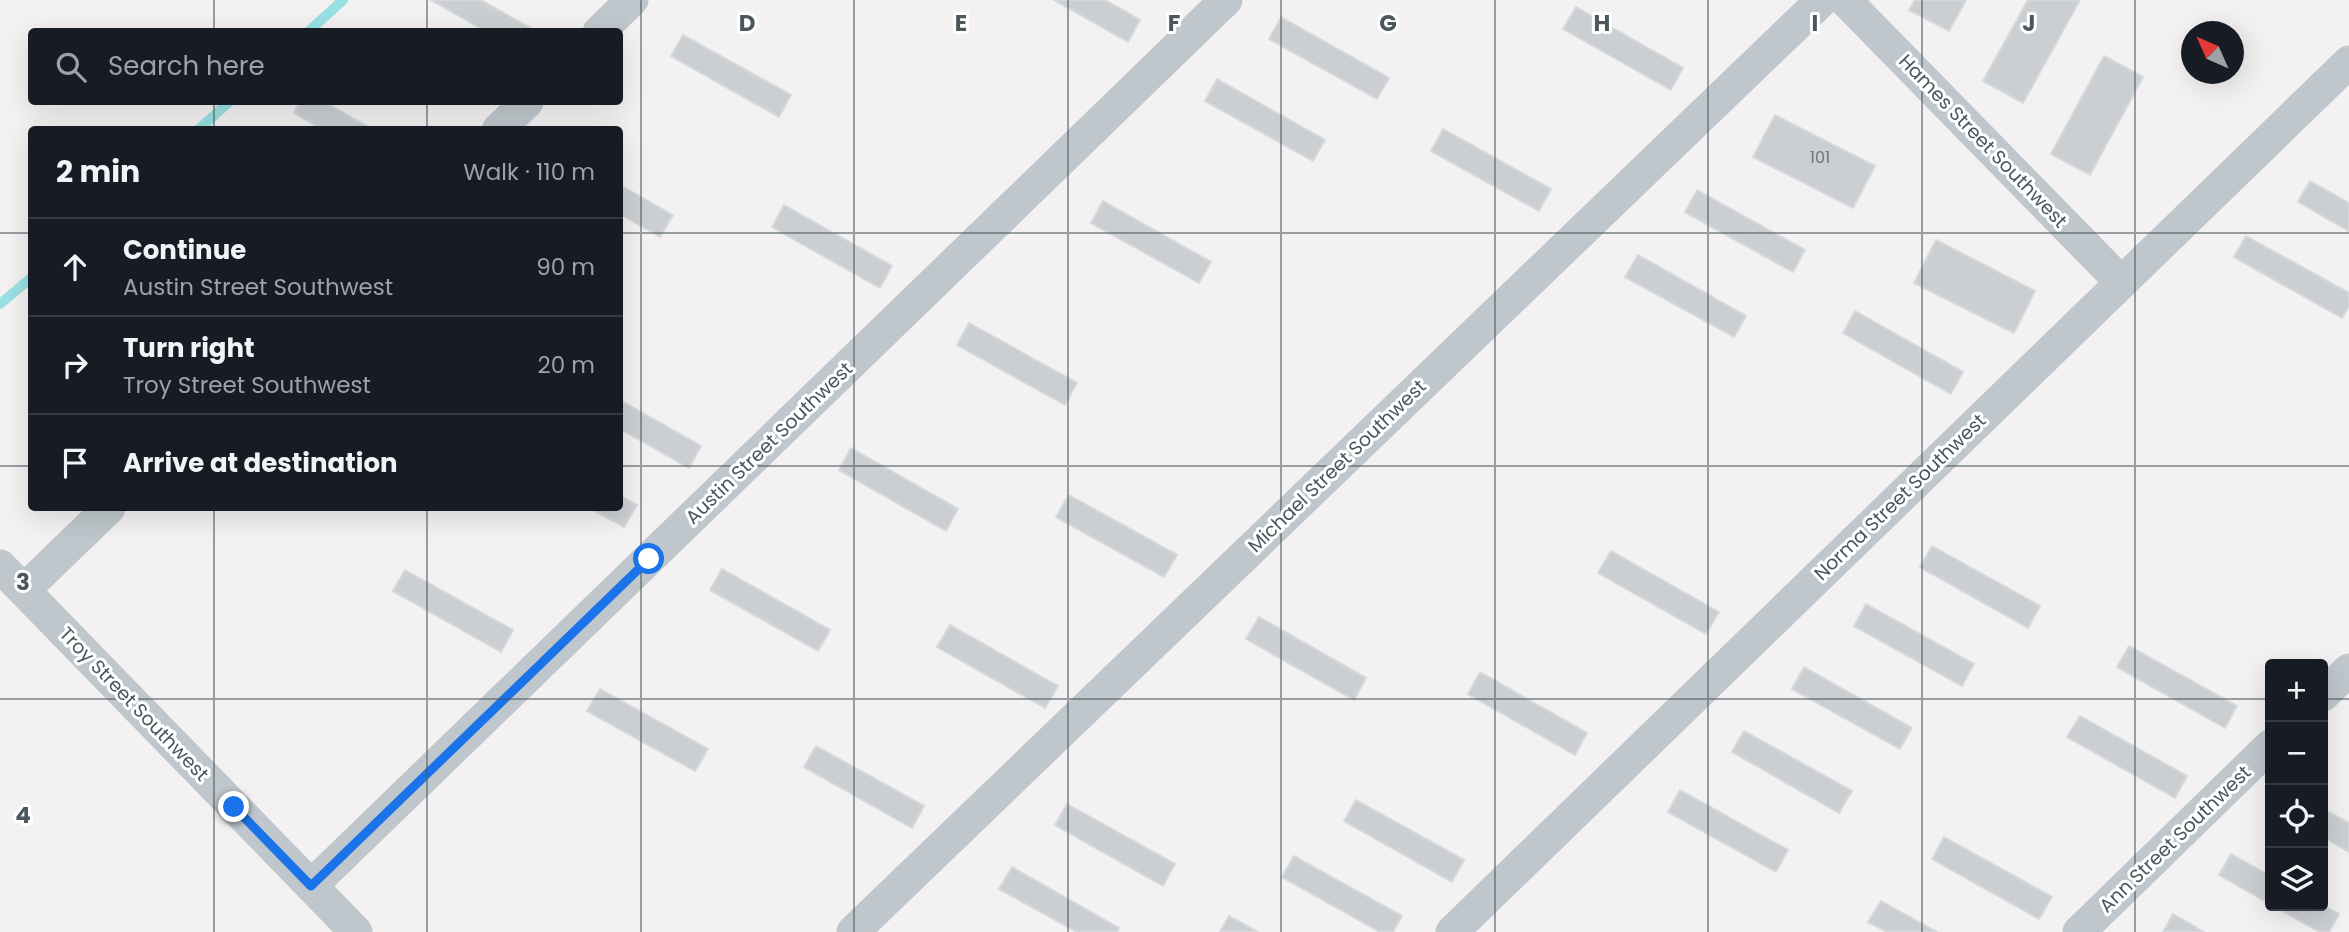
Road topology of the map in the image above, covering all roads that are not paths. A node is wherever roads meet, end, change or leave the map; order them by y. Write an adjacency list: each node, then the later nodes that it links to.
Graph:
1 (632, 0): 5 (street)
2 (1226, 0): 16 (street, Austin Street Southwest)
3 (1822, 0): 18 (street, Michael Street Southwest)
4 (1845, 0): 9 (street, Hames Street Southwest)
5 (603, 28)
6 (2349, 62): 9 (street, Norma Street Southwest)
7 (524, 105): 8 (street)
8 (502, 126)
9 (2122, 282): 19 (street, Norma Street Southwest)
10 (106, 511): 12 (street)
11 (0, 566): 12 (street, Troy Street Southwest)
12 (24, 590): 16 (street, Troy Street Southwest)
13 (2349, 670): 14 (street)
14 (2328, 690)
15 (2265, 751): 20 (street, Ann Street Southwest)
16 (311, 886): 17 (street, Troy Street Southwest)
17 (356, 932)
18 (853, 932)
19 (1452, 932)
20 (2079, 932)

